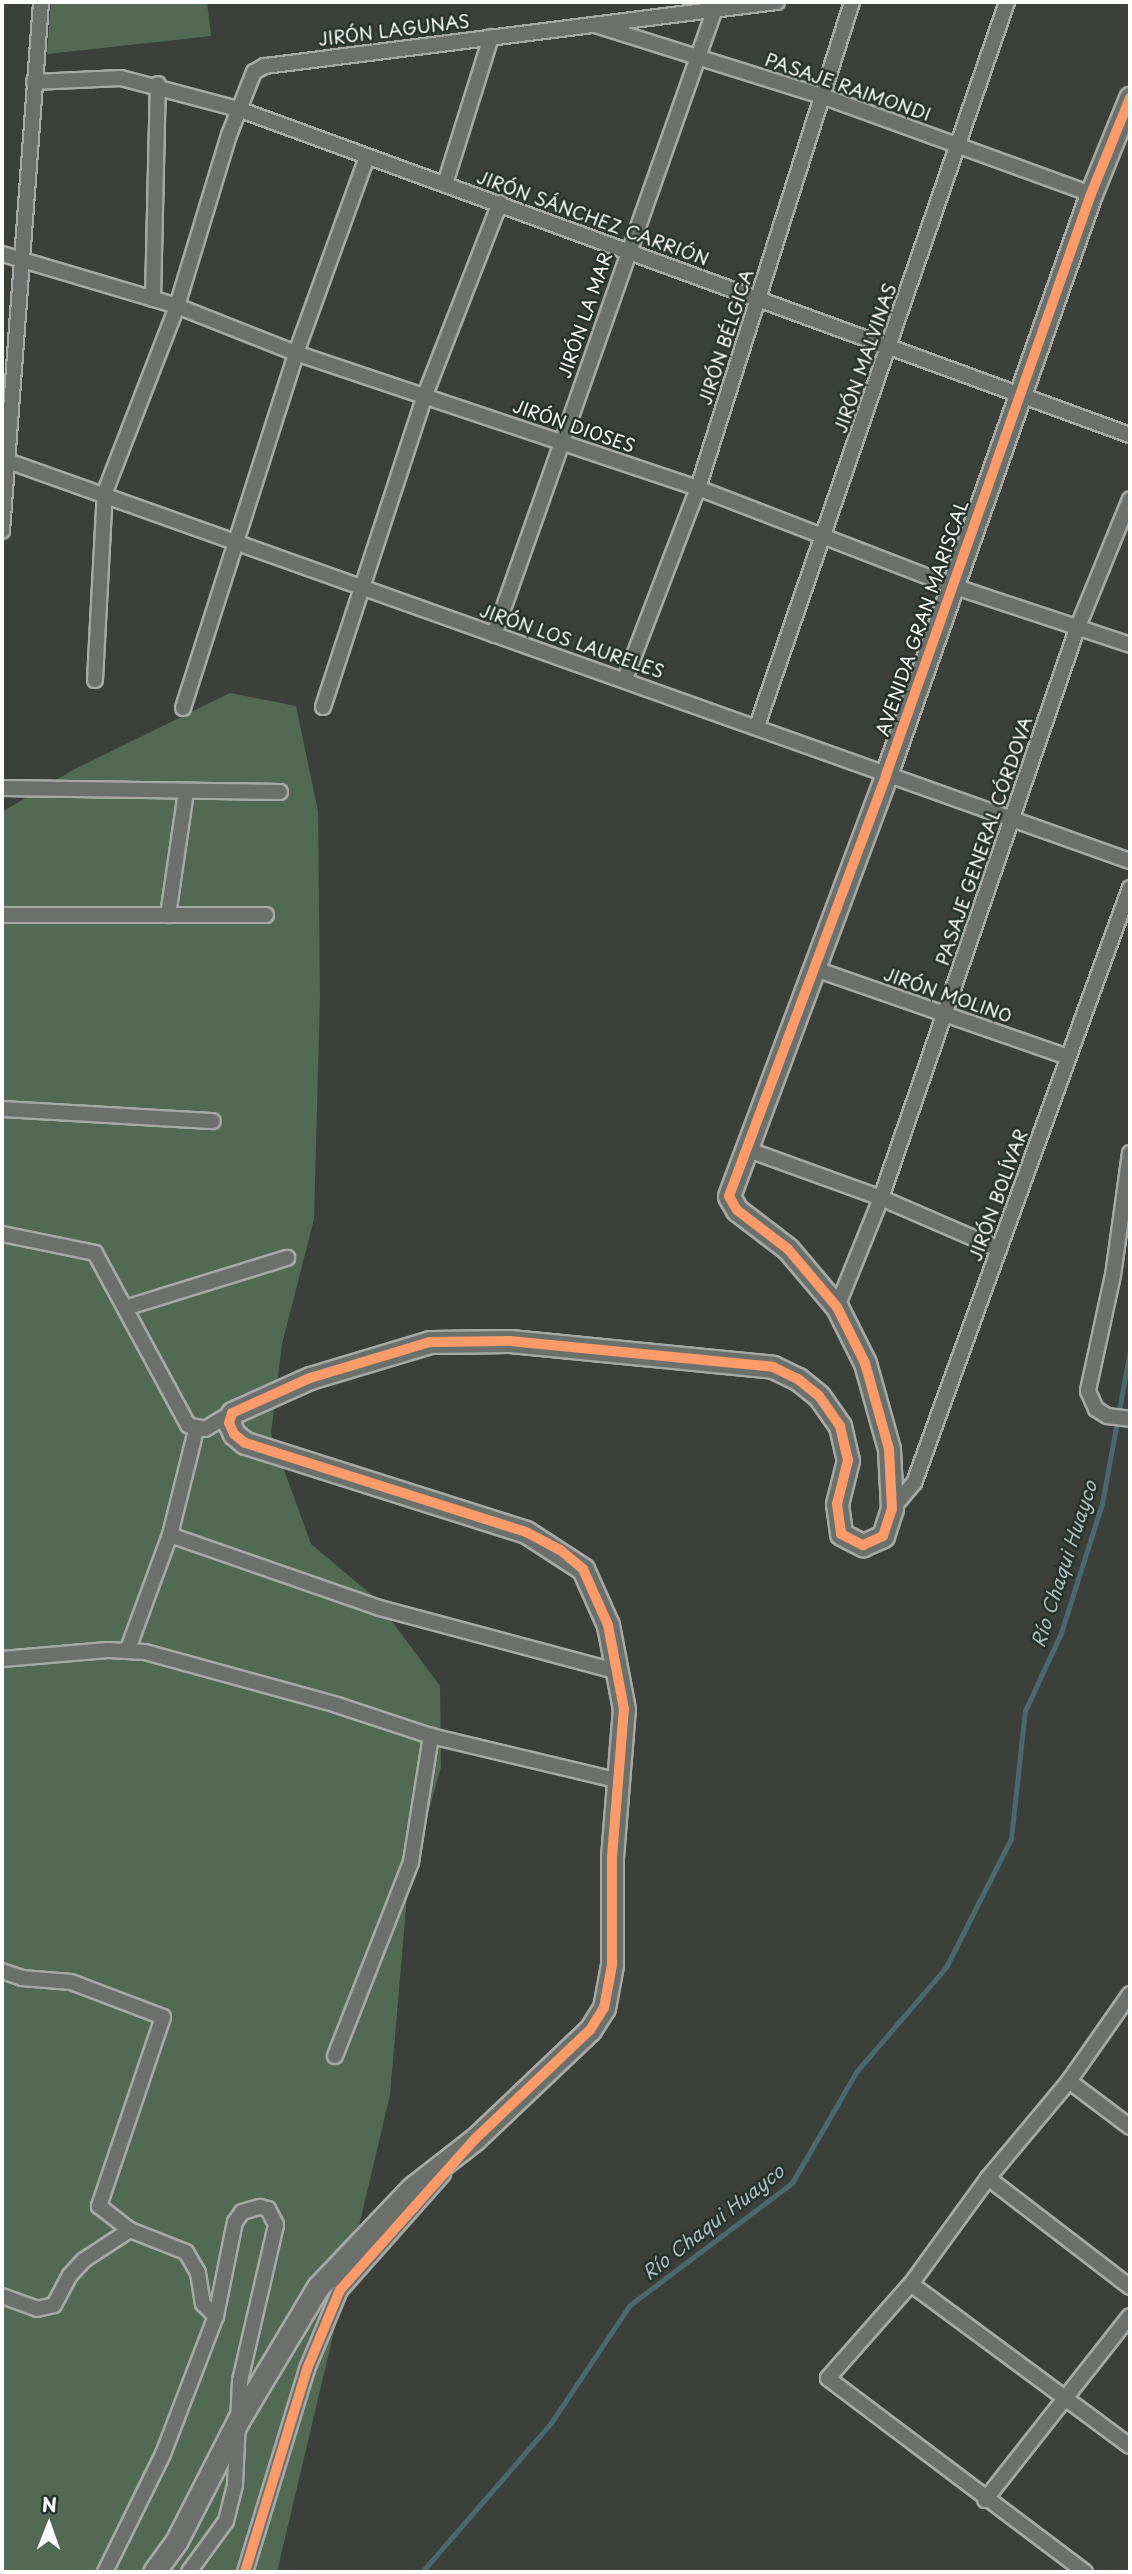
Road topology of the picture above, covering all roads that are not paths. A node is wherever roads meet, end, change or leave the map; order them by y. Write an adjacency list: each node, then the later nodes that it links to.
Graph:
1 (41, 2): 9 (street)
2 (777, 2): 5 (street, JIRÓN LAGUNAS)
3 (852, 2): 11 (street, JIRÓN BÉLGICA)
4 (1007, 2): 14 (street, JIRÓN MALVINAS)
5 (715, 9): 6 (street, JIRÓN LAGUNAS); 8 (street, JIRÓN LA MAR)
6 (590, 24): 7 (street, JIRÓN LAGUNAS); 8 (street, PASAJE RAIMONDI)
7 (491, 37): 13 (street, JIRÓN LAGUNAS); 16 (street)
8 (695, 56): 11 (street, PASAJE RAIMONDI); 19 (street, JIRÓN LA MAR)
9 (34, 82): 10 (street, JIRÓN SÁNCHEZ CARRIÓN); 21 (street)
10 (159, 85): 13 (street, JIRÓN SÁNCHEZ CARRIÓN); 22 (street)
11 (822, 96): 14 (street, PASAJE RAIMONDI); 23 (street, JIRÓN BÉLGICA)
12 (1130, 98): 17 (street, AVENIDA GRAN MARISCAL)
13 (238, 109): 15 (street, JIRÓN SÁNCHEZ CARRIÓN); 24 (street)
14 (956, 147): 17 (street, PASAJE RAIMONDI); 25 (street, JIRÓN MALVINAS)
15 (367, 157): 16 (street, JIRÓN SÁNCHEZ CARRIÓN); 26 (street)
16 (445, 184): 18 (street, JIRÓN SÁNCHEZ CARRIÓN)
17 (1091, 194): 28 (street, AVENIDA GRAN MARISCAL)
18 (500, 203): 19 (street, JIRÓN SÁNCHEZ CARRIÓN); 27 (street)
19 (626, 251): 23 (street, JIRÓN SÁNCHEZ CARRIÓN); 30 (street, JIRÓN LA MAR)
20 (2, 254): 21 (street, JIRÓN DIOSES)
21 (21, 259): 22 (street, JIRÓN DIOSES); 31 (street)
22 (153, 299): 24 (street, JIRÓN DIOSES)
23 (758, 299): 25 (street, JIRÓN SÁNCHEZ CARRIÓN); 32 (street, JIRÓN BÉLGICA)
24 (177, 306): 26 (street, JIRÓN DIOSES); 33 (street)
25 (889, 349): 28 (street, JIRÓN SÁNCHEZ CARRIÓN); 36 (street, JIRÓN MALVINAS)
26 (296, 353): 27 (street, JIRÓN DIOSES); 37 (street)
27 (425, 395): 30 (street, JIRÓN DIOSES); 39 (street)
28 (1020, 398): 29 (street, JIRÓN SÁNCHEZ CARRIÓN); 38 (street, AVENIDA GRAN MARISCAL)
29 (1130, 435)
30 (562, 442): 32 (street, JIRÓN DIOSES); 41 (street, JIRÓN LA MAR)
31 (4, 459): 33 (street, JIRÓN LOS LAURELES); 35 (street)
32 (698, 488): 36 (street, JIRÓN DIOSES); 43 (street, JIRÓN BÉLGICA)
33 (105, 492): 37 (street, JIRÓN LOS LAURELES); 44 (street)
34 (1130, 499): 40 (street, PASAJE GENERAL CÓRDOVA)
35 (2, 531)
36 (824, 537): 38 (street, JIRÓN DIOSES); 47 (street, JIRÓN MALVINAS)
37 (237, 544): 39 (street, JIRÓN LOS LAURELES); 46 (street)
38 (950, 585): 40 (street, JIRÓN DIOSES); 48 (street, AVENIDA GRAN MARISCAL)
39 (361, 589): 41 (street, JIRÓN LOS LAURELES); 45 (street)
40 (1077, 629): 42 (street, JIRÓN DIOSES); 52 (street, PASAJE GENERAL CÓRDOVA)
41 (494, 635): 43 (street, JIRÓN LOS LAURELES)
42 (1130, 645)
43 (625, 679): 47 (street, JIRÓN LOS LAURELES)
44 (95, 680)
45 (323, 707)
46 (183, 708)
47 (757, 726): 48 (street, JIRÓN LOS LAURELES)
48 (886, 775): 52 (street, JIRÓN LOS LAURELES); 58 (street, AVENIDA GRAN MARISCAL)
49 (2, 788): 50 (street)
50 (186, 791): 51 (street); 56 (street)
51 (279, 792)
52 (1012, 823): 53 (street, JIRÓN LOS LAURELES); 59 (street, PASAJE GENERAL CÓRDOVA)
53 (1130, 861)
54 (1130, 888): 60 (street, JIRÓN BOLÍVAR)
55 (2, 915): 56 (street)
56 (168, 915): 57 (street)
57 (266, 915)
58 (815, 969): 59 (street, JIRÓN MOLINO); 63 (street, AVENIDA GRAN MARISCAL)
59 (944, 1013): 60 (street, JIRÓN MOLINO); 65 (street, PASAJE GENERAL CÓRDOVA)
60 (1068, 1057): 67 (street, JIRÓN BOLÍVAR)
61 (2, 1109): 62 (street)
62 (213, 1121)
63 (746, 1149): 65 (street); 69 (street, AVENIDA GRAN MARISCAL)
64 (1130, 1153): 72 (street)
65 (881, 1198): 67 (street); 69 (street, PASAJE GENERAL CÓRDOVA)
66 (2, 1234): 70 (street)
67 (999, 1249): 74 (street, JIRÓN BOLÍVAR)
68 (287, 1258): 70 (street)
69 (836, 1307): 74 (street)
70 (125, 1308): 73 (street)
71 (232, 1413): 73 (street); 74 (street); 78 (street)
72 (1130, 1419)
73 (196, 1430): 75 (street)
74 (892, 1509)
75 (170, 1535): 76 (street); 78 (street)
76 (128, 1649): 77 (street); 79 (street)
77 (2, 1659)
78 (619, 1672): 80 (street)
79 (431, 1736): 80 (street); 83 (street)
80 (620, 1781): 86 (street)
81 (3, 1973): 88 (street)
82 (1130, 1994): 84 (street)
83 (335, 2056)
84 (1069, 2081): 85 (street); 87 (street)
85 (1130, 2127)
86 (475, 2139): 95 (street); 101 (street)
87 (988, 2178): 89 (street); 90 (street)
88 (130, 2230): 91 (street); 92 (street)
89 (911, 2284): 94 (street); 97 (street)
90 (1130, 2287)
91 (2, 2296)
92 (216, 2316): 95 (street); 98 (street)
93 (1130, 2316): 94 (street)
94 (1066, 2401): 96 (street); 97 (street)
95 (239, 2419): 99 (street); 100 (street)
96 (1130, 2446)
97 (985, 2500): 102 (street)
98 (105, 2572)
99 (154, 2572)
100 (190, 2572)
101 (245, 2572)
102 (1085, 2572)

